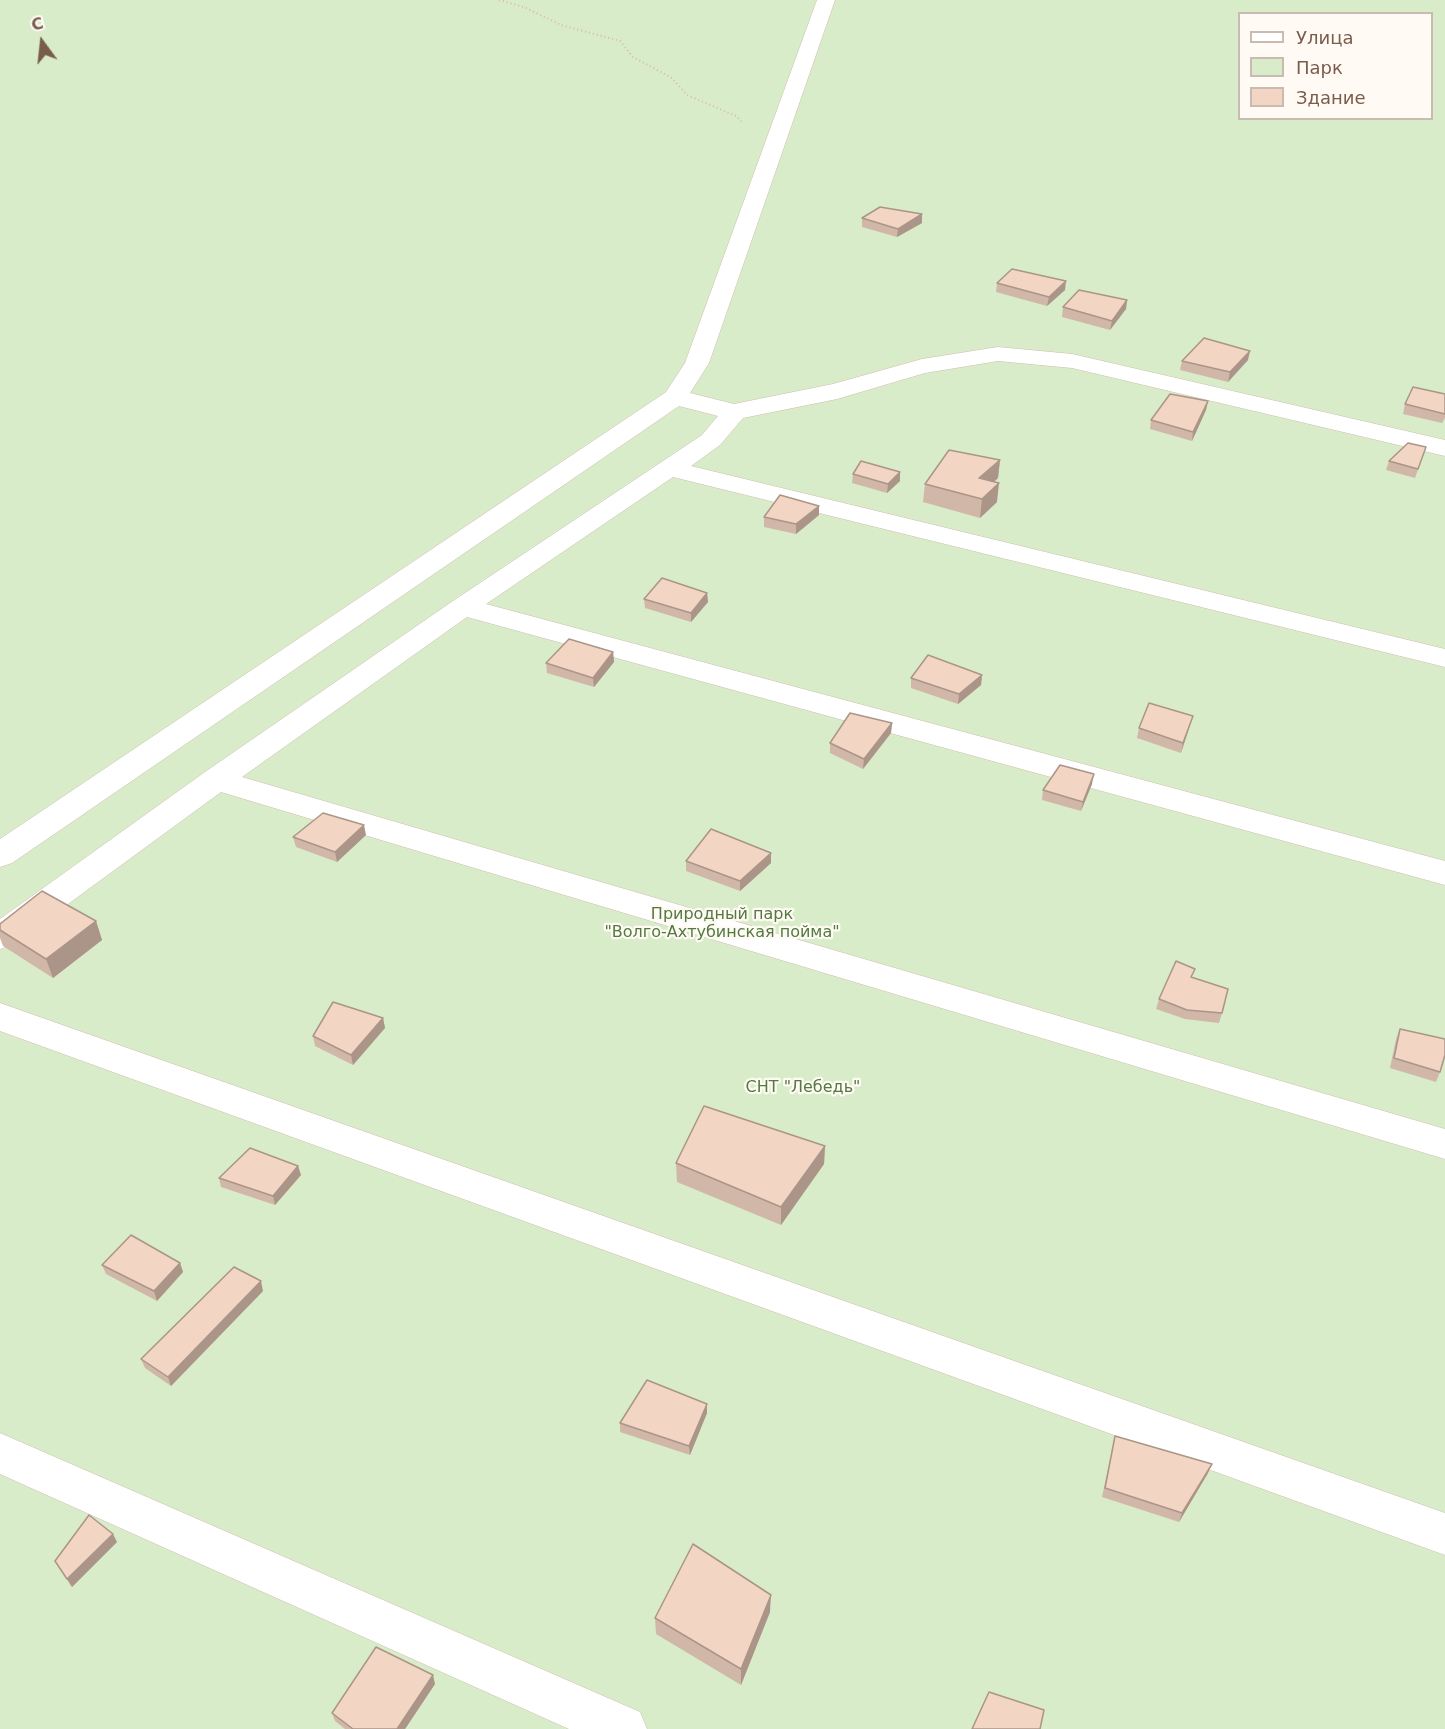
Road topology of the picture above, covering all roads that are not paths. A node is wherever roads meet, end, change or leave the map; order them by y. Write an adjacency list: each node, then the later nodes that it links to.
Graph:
1 (826, 0): 2 (street)
2 (675, 396): 3 (street); 9 (street)
3 (734, 412): 4 (street); 5 (street)
4 (1445, 448)
5 (668, 468): 6 (street); 7 (street)
6 (463, 607): 8 (street); 10 (street)
7 (1445, 658)
8 (216, 780): 11 (street); 13 (street)
9 (0, 855)
10 (1445, 873)
11 (0, 936)
12 (0, 1017): 15 (street)
13 (1445, 1144)
14 (0, 1453): 16 (street)
15 (1445, 1534)
16 (623, 1729)

